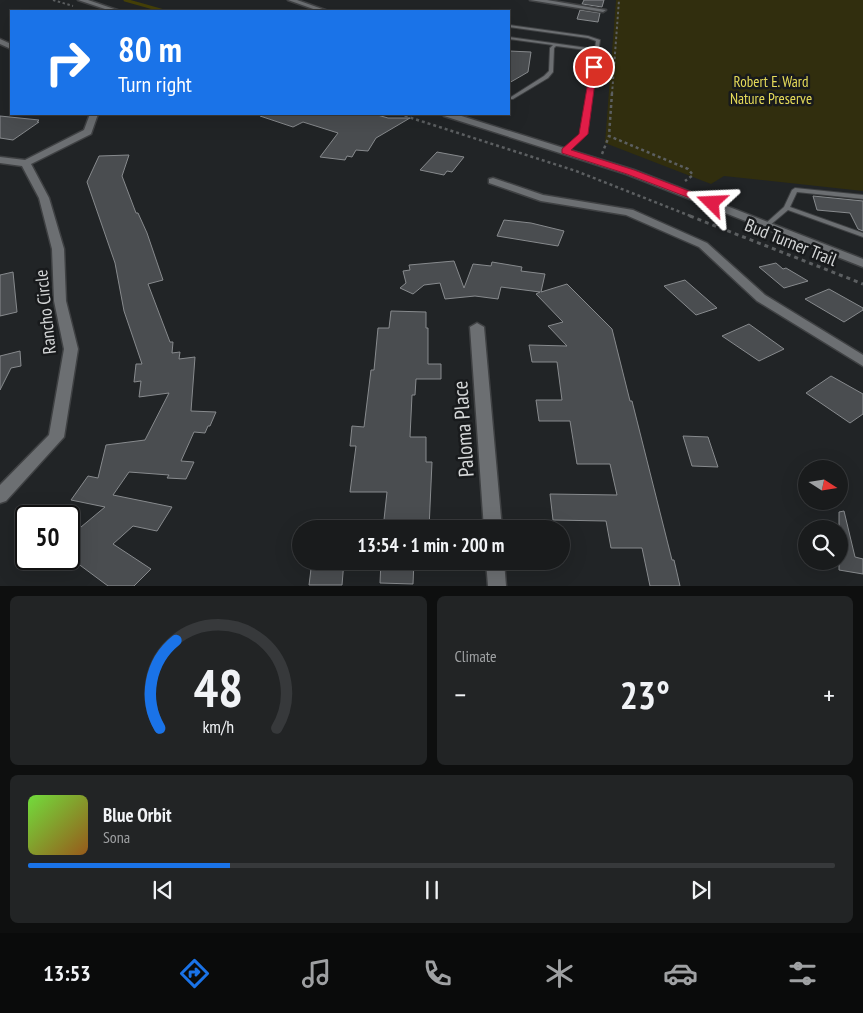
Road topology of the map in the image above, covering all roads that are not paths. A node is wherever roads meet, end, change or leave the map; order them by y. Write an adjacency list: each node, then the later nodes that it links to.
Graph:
1 (81, 0): 5 (street)
2 (291, 0): 6 (street)
3 (533, 0): 4 (street)
4 (552, 1): 7 (street)
5 (114, 10)
6 (322, 10)
7 (603, 10)
8 (510, 26): 11 (lane)
9 (510, 38): 10 (lane)
10 (555, 45): 11 (lane); 12 (lane)
11 (596, 50): 15 (lane)
12 (513, 98)
13 (94, 115): 17 (street)
14 (450, 115): 15 (street)
15 (566, 151): 21 (street)
16 (0, 160): 17 (street)
17 (26, 163): 26 (street, Rancho Circle)
18 (493, 181): 25 (street)
19 (863, 197): 20 (lane)
20 (787, 208): 21 (lane); 22 (lane)
21 (767, 225): 23 (street)
22 (863, 235)
23 (863, 263)
24 (477, 326): 27 (street, Paloma Place)
25 (863, 361)
26 (0, 496)
27 (492, 520)
28 (496, 570): 29 (street)
29 (497, 586)

